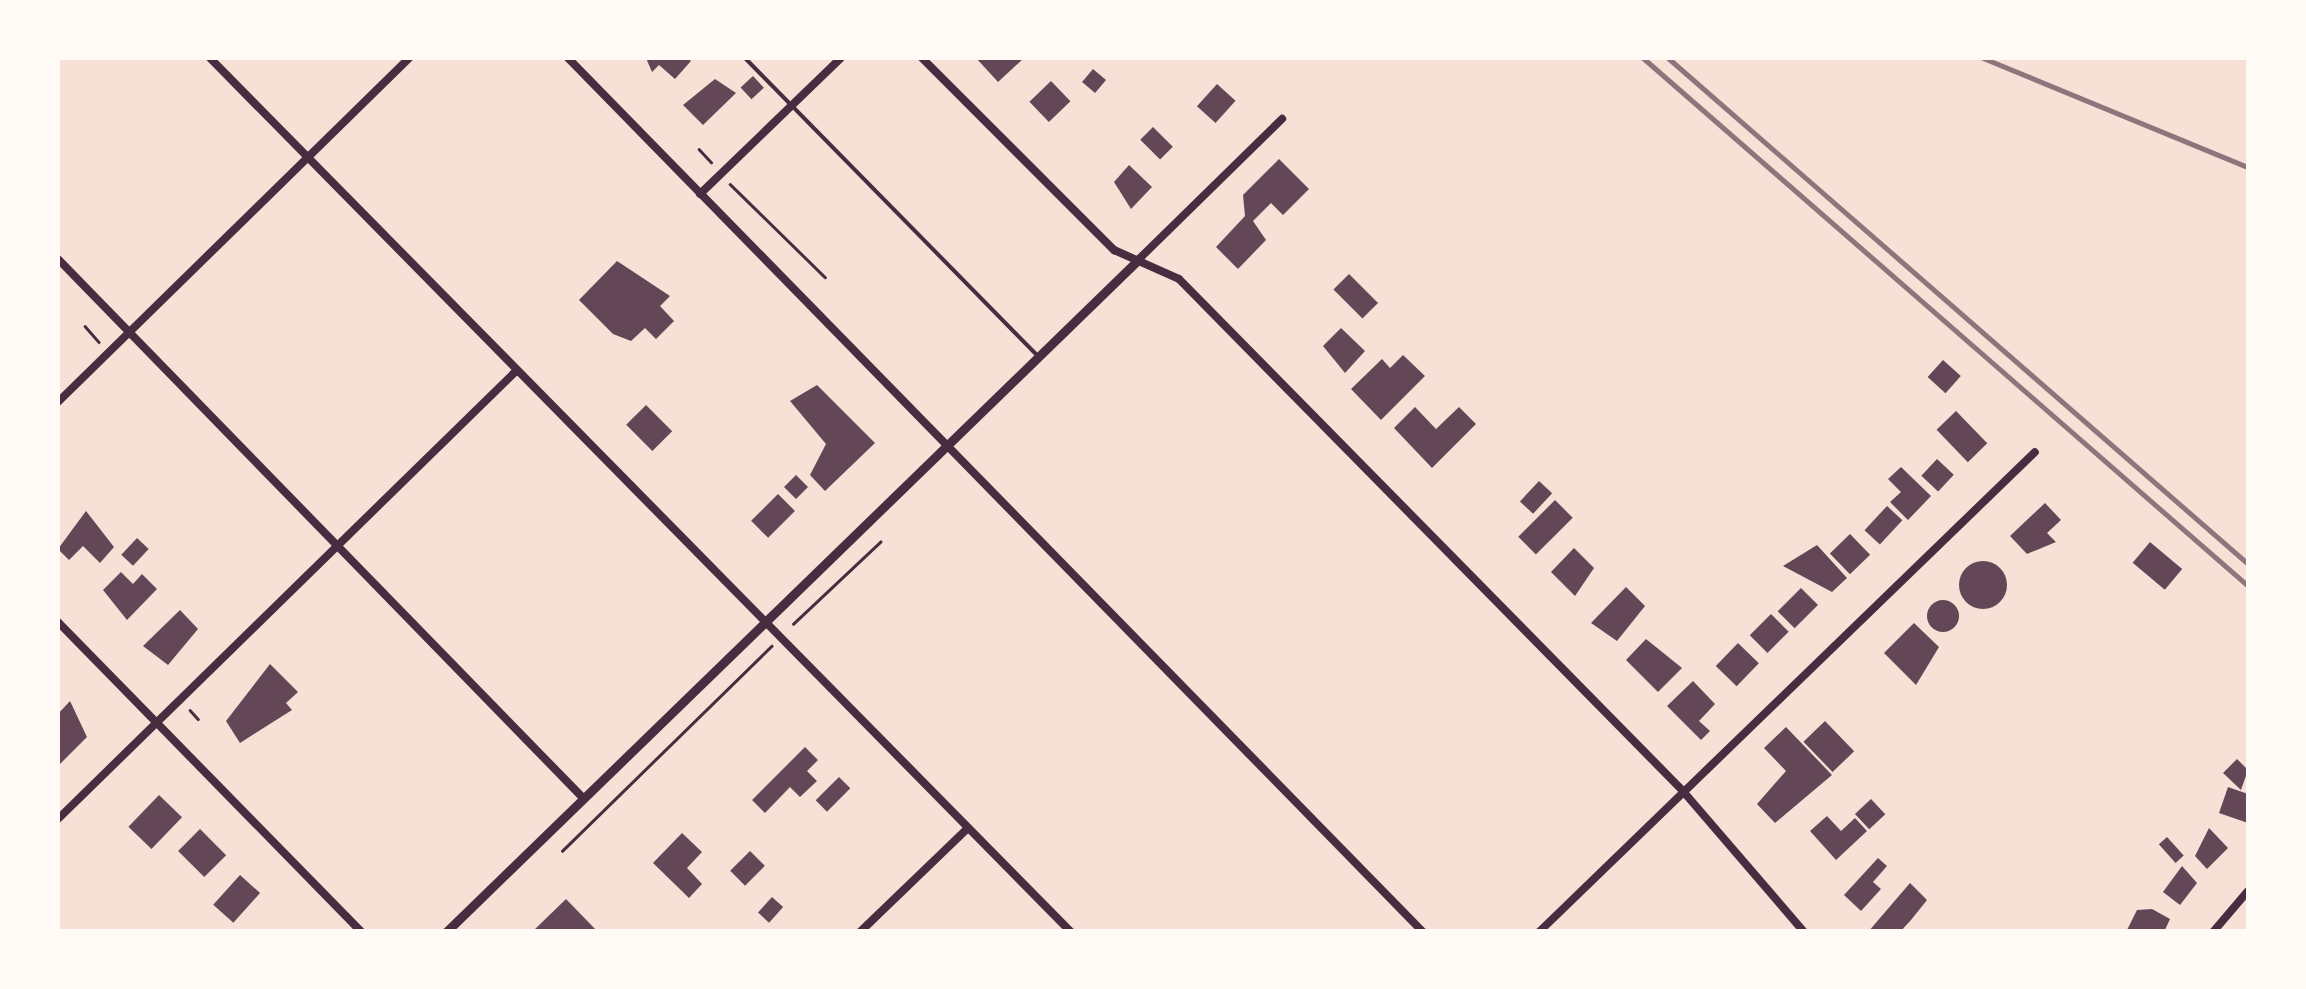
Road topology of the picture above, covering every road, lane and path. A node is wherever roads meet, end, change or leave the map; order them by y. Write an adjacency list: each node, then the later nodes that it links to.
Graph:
1 (210, 58): 10 (street)
2 (408, 58): 10 (street)
3 (568, 58): 13 (street)
4 (745, 58): 7 (lane)
5 (842, 58): 7 (street)
6 (922, 58): 15 (street)
7 (792, 105): 13 (street); 20 (lane)
8 (1282, 119): 15 (street)
9 (699, 149): 11 (path)
10 (307, 157): 18 (street); 21 (street)
11 (712, 164)
12 (729, 183): 16 (path)
13 (700, 194): 23 (street)
14 (58, 258): 18 (street)
15 (1140, 258): 20 (street); 34 (street)
16 (826, 277)
17 (85, 326): 19 (path)
18 (128, 331): 22 (street); 26 (street)
19 (100, 342)
20 (1038, 356): 23 (street)
21 (514, 373): 26 (street); 27 (street)
22 (58, 402)
23 (946, 445): 27 (street); 44 (street)
24 (2036, 452): 34 (street)
25 (880, 542): 29 (path)
26 (338, 546): 33 (street); 35 (street)
27 (764, 621): 35 (street); 37 (street)
28 (58, 622): 33 (street)
29 (792, 624)
30 (772, 645): 38 (path)
31 (189, 709): 32 (path)
32 (198, 718)
33 (156, 724): 36 (street); 40 (street)
34 (1682, 790): 45 (street); 46 (street)
35 (583, 798): 41 (street)
36 (58, 819)
37 (968, 828): 42 (street); 43 (street)
38 (562, 851)
39 (2248, 892): 47 (street)
40 (362, 932)
41 (446, 932)
42 (860, 932)
43 (1070, 932)
44 (1423, 932)
45 (1539, 932)
46 (1804, 932)
47 (2213, 932)

